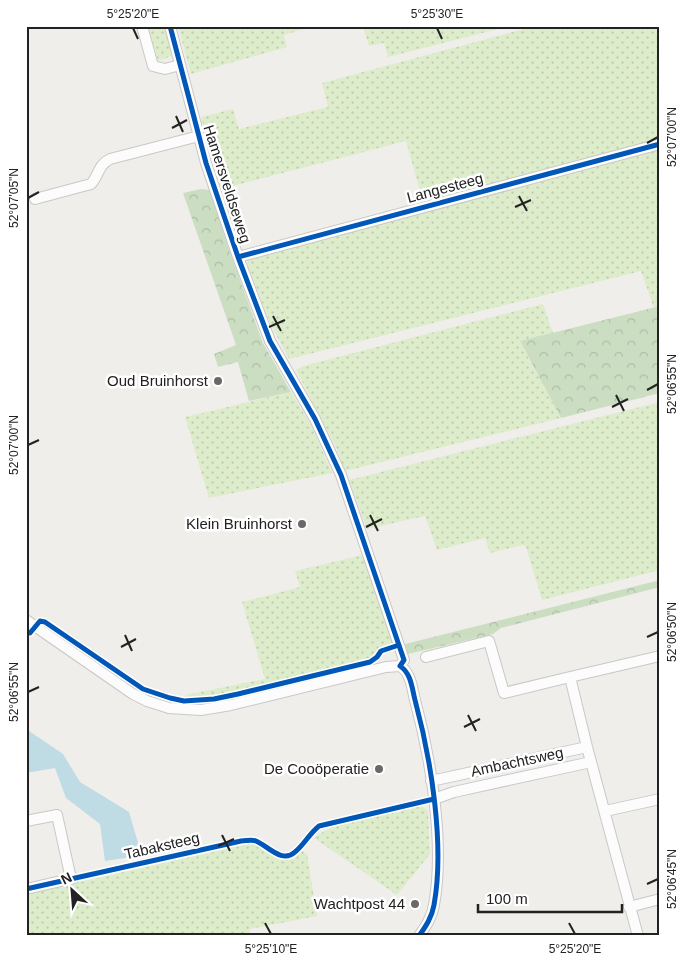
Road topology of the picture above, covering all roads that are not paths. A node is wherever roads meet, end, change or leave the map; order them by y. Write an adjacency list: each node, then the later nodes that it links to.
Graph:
1 (142, 26): 3 (street)
2 (170, 26): 3 (street, Hamersveldseweg)
3 (180, 65): 4 (street, Hamersveldseweg)
4 (199, 136): 6 (street, Hamersveldseweg); 7 (street, Hamersveldseweg)
5 (660, 144): 7 (street, Langesteeg)
6 (35, 199)
7 (238, 257): 11 (street, Hamersveldseweg)
8 (26, 620): 11 (street)
9 (660, 656): 12 (street)
10 (426, 657): 12 (street)
11 (400, 666): 15 (street, Hamersveldseweg)
12 (570, 677): 13 (street)
13 (587, 747): 14 (street); 15 (street, Ambachtsweg)
14 (591, 762): 16 (street, Ambachtsweg); 18 (street)
15 (431, 780): 16 (street, Hamersveldseweg)
16 (434, 799): 23 (street, Hamersveldseweg)
17 (660, 799): 18 (street)
18 (605, 811): 22 (street)
19 (26, 821): 20 (street)
20 (26, 889)
21 (660, 899): 22 (street)
22 (630, 907): 24 (street)
23 (419, 936)
24 (638, 936)

